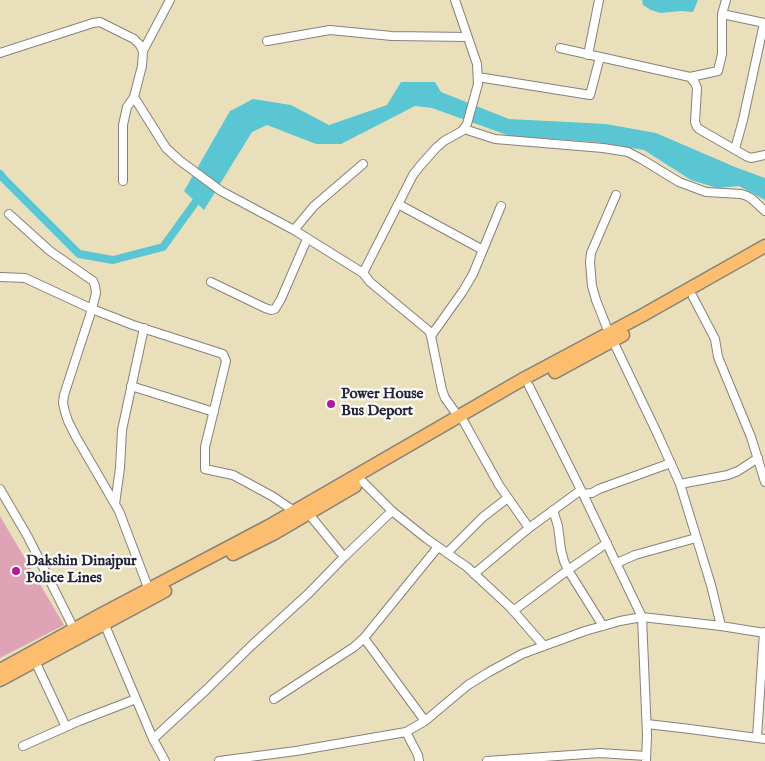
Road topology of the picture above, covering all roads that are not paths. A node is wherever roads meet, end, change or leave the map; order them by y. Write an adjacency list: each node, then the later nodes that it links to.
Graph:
1 (170, 0): 10 (street)
2 (455, 0): 7 (street)
3 (599, 0): 12 (street)
4 (726, 0): 5 (street)
5 (722, 14): 6 (street); 14 (street)
6 (764, 23): 18 (street)
7 (467, 37): 8 (street); 15 (street)
8 (267, 41)
9 (560, 48): 12 (street)
10 (143, 51): 11 (street); 16 (street)
11 (0, 53)
12 (588, 55): 13 (street)
13 (600, 57): 14 (street); 15 (street)
14 (690, 77): 18 (street)
15 (478, 80): 17 (street)
16 (134, 97): 21 (street); 27 (street)
17 (465, 126): 23 (street); 25 (street)
18 (734, 149): 19 (street)
19 (765, 155)
20 (363, 164): 27 (street)
21 (122, 181)
22 (616, 195): 39 (street)
23 (398, 204): 30 (street); 32 (street)
24 (501, 206): 30 (street)
25 (765, 212)
26 (9, 214): 36 (street)
27 (294, 230): 28 (street)
28 (307, 239): 32 (street); 34 (street)
29 (765, 246): 39 (highway)
30 (483, 250): 38 (street)
31 (765, 256): 35 (highway)
32 (363, 273): 38 (street)
33 (0, 277): 36 (street)
34 (211, 282)
35 (693, 297): 39 (highway); 44 (street)
36 (92, 309): 37 (street); 52 (street)
37 (144, 328): 40 (street); 42 (street)
38 (431, 336): 43 (street)
39 (611, 337): 41 (highway); 43 (highway); 45 (street)
40 (131, 386): 42 (street); 52 (street)
41 (529, 386): 43 (highway); 50 (street)
42 (214, 412): 55 (street)
43 (462, 419): 46 (highway); 51 (street); 55 (highway)
44 (758, 458): 47 (street); 48 (street)
45 (671, 463): 48 (street); 50 (street)
46 (363, 482): 54 (street); 55 (highway)
47 (765, 482)
48 (680, 484): 57 (street)
49 (0, 489): 71 (street)
50 (582, 492): 53 (street); 58 (street)
51 (508, 498): 56 (street); 60 (street)
52 (115, 504): 65 (street)
53 (552, 510): 56 (street); 63 (street)
54 (392, 511): 59 (street); 61 (street)
55 (300, 515): 61 (street); 65 (highway); 68 (highway)
56 (529, 528): 64 (street)
57 (696, 538): 62 (street); 70 (street)
58 (607, 543): 62 (street); 63 (street)
59 (438, 547): 60 (street); 73 (street)
60 (447, 553): 64 (street)
61 (344, 557): 85 (street)
62 (617, 564): 67 (street)
63 (568, 570): 66 (street); 69 (street)
64 (474, 574): 66 (street)
65 (149, 590): 71 (highway)
66 (513, 610): 74 (street)
67 (642, 617): 69 (street); 70 (street); 81 (street)
68 (104, 623): 75 (highway); 78 (street)
69 (603, 626): 74 (street)
70 (721, 626): 72 (street)
71 (74, 629): 76 (highway)
72 (764, 632): 84 (street)
73 (364, 638): 79 (street); 80 (street)
74 (544, 646): 80 (street)
75 (35, 661): 77 (highway); 82 (street)
76 (0, 670)
77 (0, 680)
78 (136, 699): 82 (street); 85 (street)
79 (274, 699)
80 (425, 720): 83 (street)
81 (647, 724): 84 (street); 87 (street)
82 (66, 727): 86 (street)
83 (406, 732): 89 (street); 90 (street)
84 (761, 738)
85 (153, 739): 88 (street)
86 (23, 746)
87 (646, 759): 91 (street)
88 (165, 761)
89 (219, 761)
90 (419, 761)
91 (487, 761)

